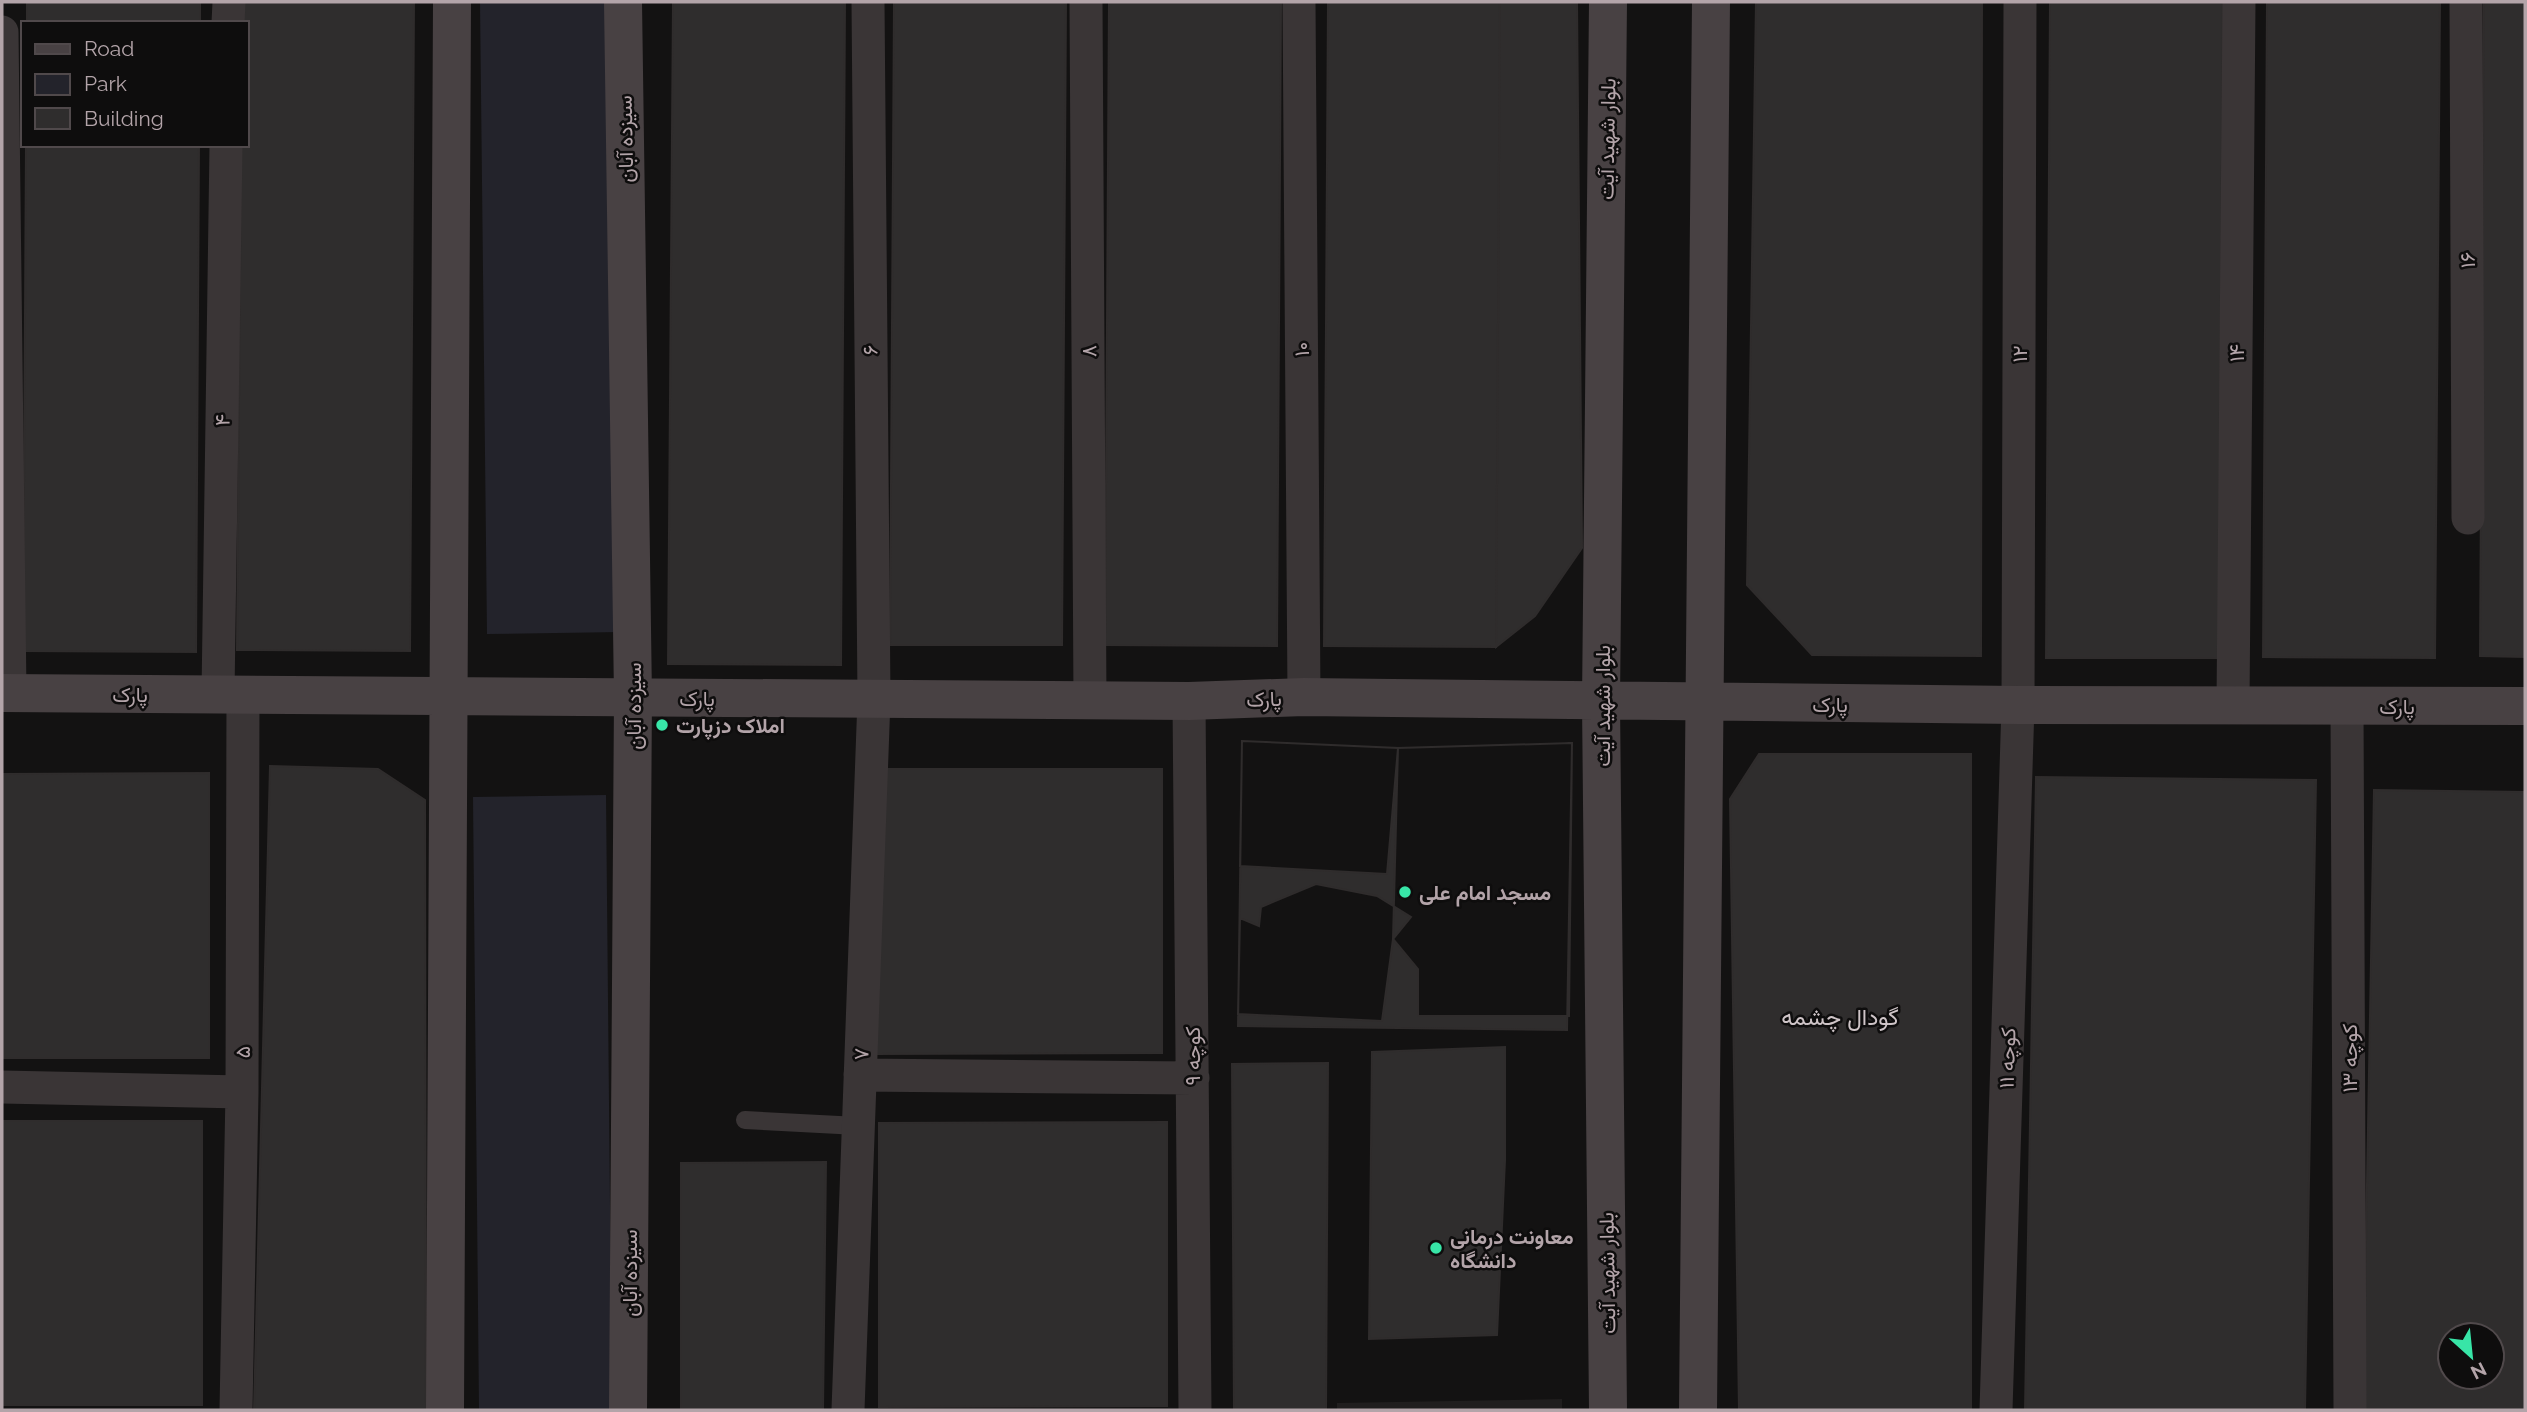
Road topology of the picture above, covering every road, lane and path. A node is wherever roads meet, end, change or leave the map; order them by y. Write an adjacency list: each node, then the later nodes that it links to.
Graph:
1 (229, 2): 12 (street)
2 (452, 2): 18 (main road)
3 (623, 2): 19 (main road, سیزده آبان)
4 (869, 2): 21 (street, ۶)
5 (1086, 2): 22 (street, ۸)
6 (1299, 2): 20 (street, ۱۰)
7 (1608, 2): 24 (main road, بلوار شهید آیت)
8 (1711, 2): 25 (main road)
9 (2020, 2): 26 (street, ۱۲)
10 (2239, 2): 27 (street, ۱۴)
11 (2466, 2): 15 (street, ۱۶)
12 (228, 21)
13 (2, 32): 16 (street)
14 (226, 147): 17 (street, ۴)
15 (2468, 518)
16 (6, 693): 17 (main road, پارک)
17 (230, 694): 18 (main road, پارک); 33 (street, ۵)
18 (449, 695): 19 (main road, پارک); 37 (main road)
19 (633, 697): 21 (main road, پارک); 38 (main road, سیزده آبان)
20 (1304, 697): 23 (main road, پارک); 24 (main road, پارک)
21 (874, 699): 22 (main road, پارک); 30 (street, ۷)
22 (1090, 701): 23 (main road, پارک)
23 (1189, 701): 31 (street, کوچه ۹)
24 (1601, 702): 25 (main road, پارک); 41 (main road, بلوار شهید آیت)
25 (1704, 703): 26 (main road, پارک); 42 (main road)
26 (2018, 705): 27 (main road, پارک); 43 (street, کوچه ۱۱)
27 (2234, 705): 29 (main road, پارک)
28 (2525, 705): 29 (main road, پارک)
29 (2347, 706): 44 (street, کوچه ۱۳)
30 (860, 1075): 31 (street); 35 (street, ۷)
31 (1193, 1079): 40 (street, کوچه ۹)
32 (2, 1087): 33 (street)
33 (242, 1092): 36 (street, ۵)
34 (744, 1120): 35 (lane)
35 (858, 1126): 39 (street, ۷)
36 (236, 1410)
37 (445, 1410)
38 (628, 1410)
39 (848, 1410)
40 (1195, 1410)
41 (1608, 1410)
42 (1698, 1410)
43 (1996, 1410)
44 (2350, 1410)

